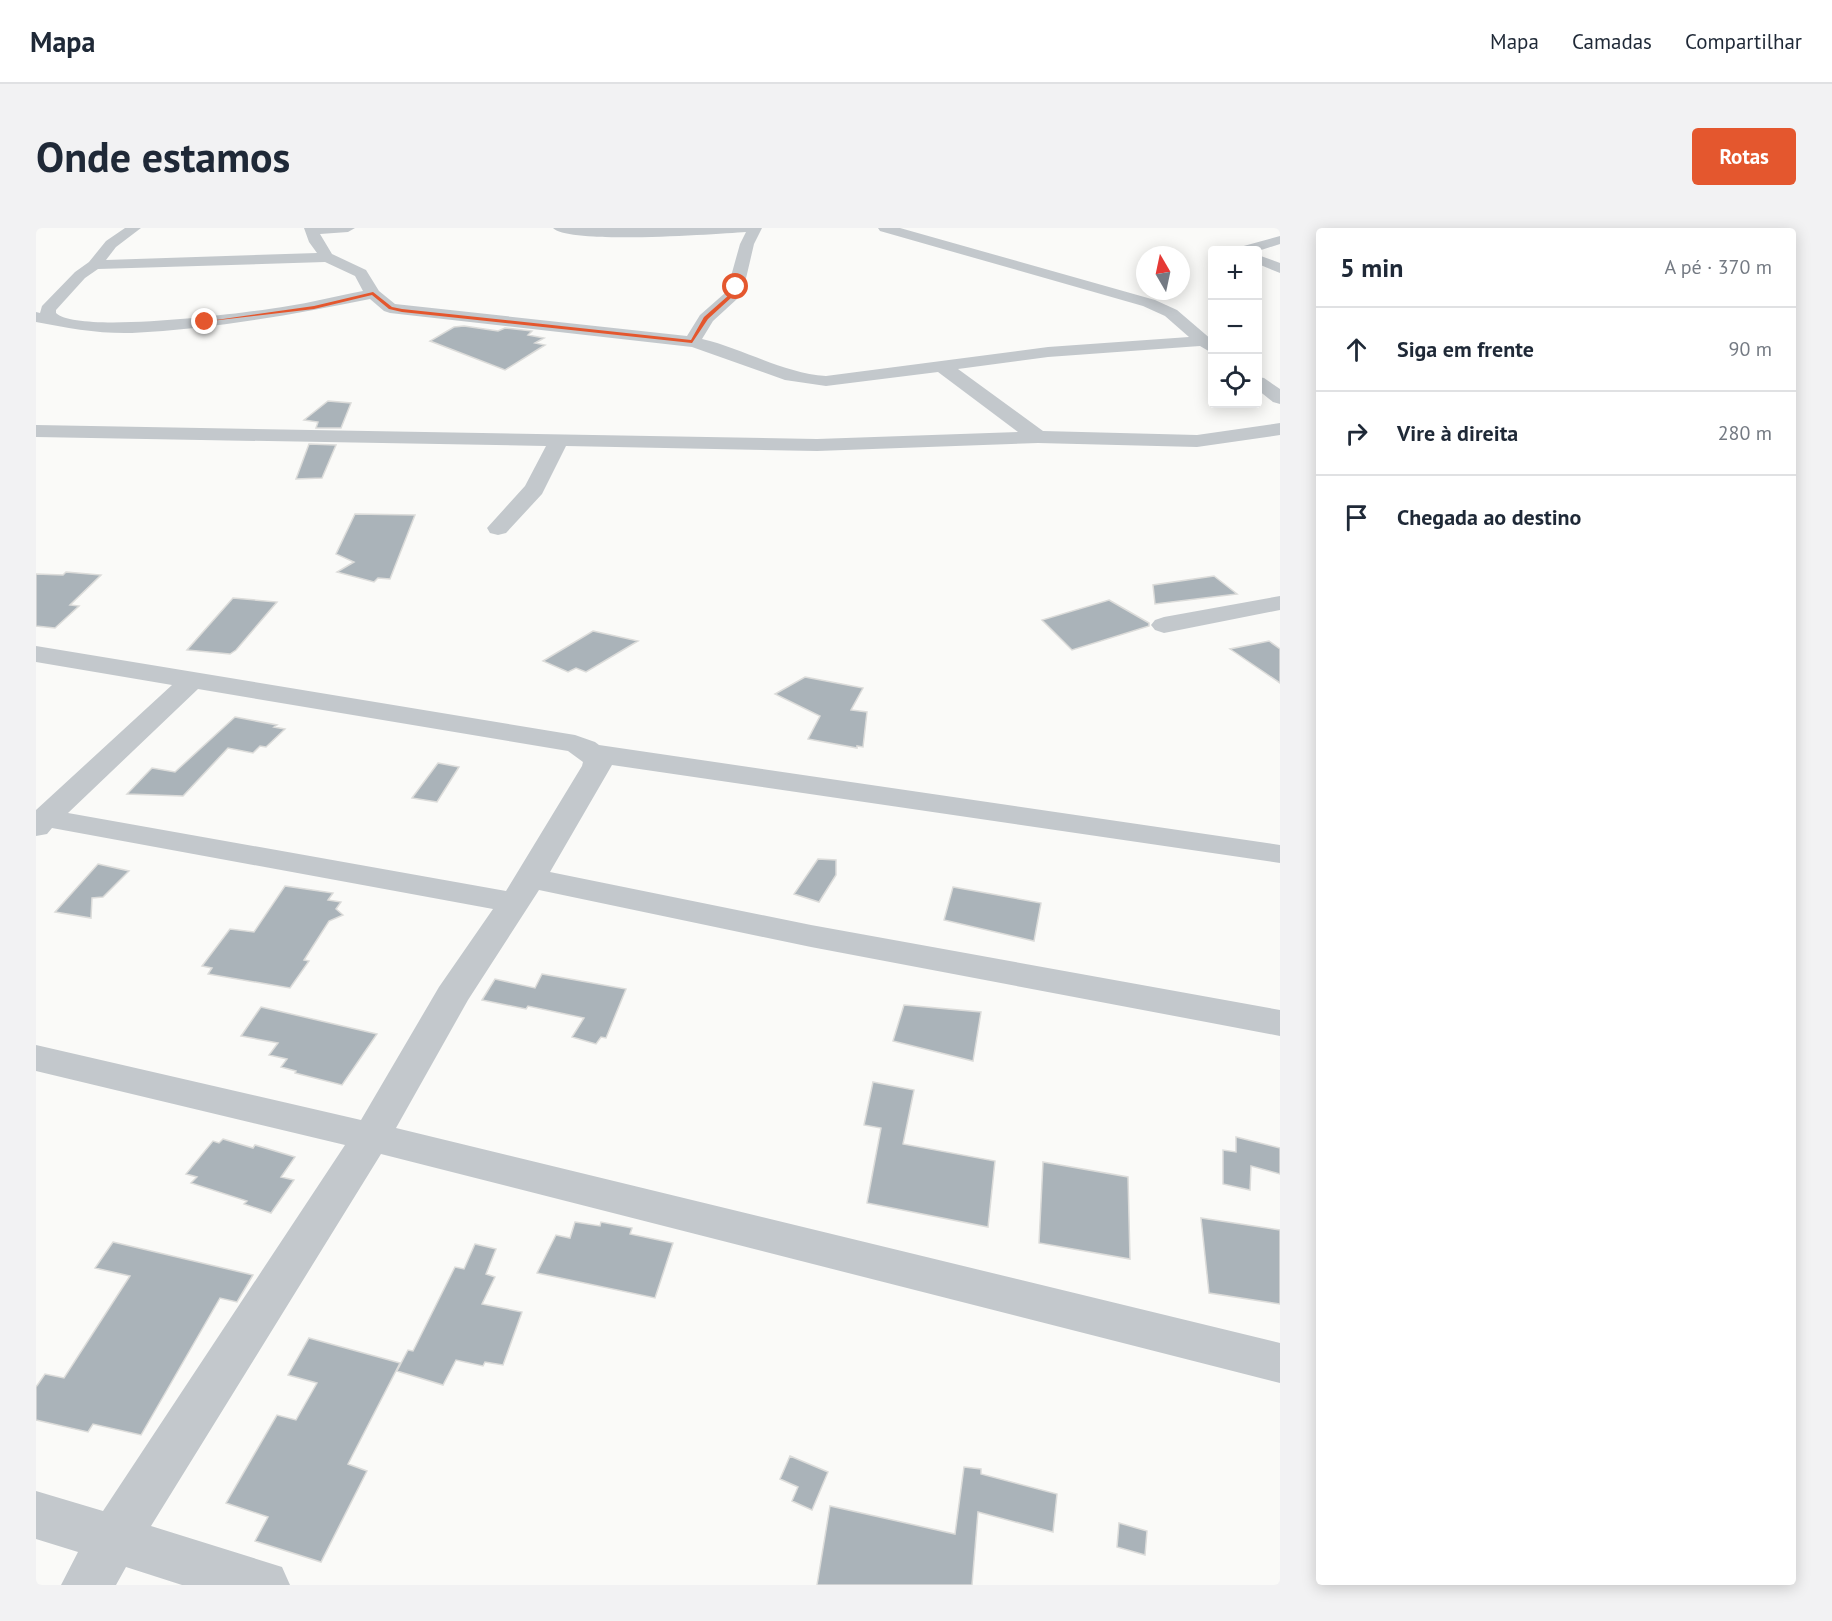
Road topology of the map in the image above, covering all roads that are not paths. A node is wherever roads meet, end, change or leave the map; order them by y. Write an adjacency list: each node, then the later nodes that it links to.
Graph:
1 (134, 228): 12 (street)
2 (348, 228): 7 (street)
3 (560, 228): 4 (street)
4 (750, 228)
5 (754, 228): 17 (street)
6 (885, 228): 18 (street)
7 (311, 229): 10 (street)
8 (1280, 240): 9 (street)
9 (1259, 246)
10 (327, 257): 12 (street); 14 (street)
11 (1262, 261): 13 (street)
12 (94, 264): 16 (street)
13 (1280, 268)
14 (373, 294): 16 (street); 17 (street)
15 (36, 317): 16 (street)
16 (55, 321)
17 (692, 342): 19 (street)
18 (1208, 344): 19 (street)
19 (942, 366): 26 (street)
20 (1262, 383): 21 (street)
21 (1280, 384)
22 (1262, 386): 23 (street)
23 (1280, 398)
24 (1280, 429): 26 (street)
25 (36, 431): 27 (street)
26 (1038, 437): 27 (street)
27 (559, 441): 28 (street)
28 (498, 528)
29 (1280, 603): 30 (street)
30 (1164, 625)
31 (36, 654): 32 (street)
32 (192, 680): 33 (street); 34 (street)
33 (592, 753): 35 (street); 36 (street)
34 (41, 823): 36 (street)
35 (1280, 854)
36 (522, 891): 37 (street); 39 (street)
37 (1280, 1023)
38 (36, 1058): 39 (street)
39 (370, 1137): 40 (street); 42 (street)
40 (1280, 1362)
41 (36, 1515): 42 (street)
42 (115, 1538): 43 (street); 44 (street)
43 (87, 1585)
44 (264, 1585)

